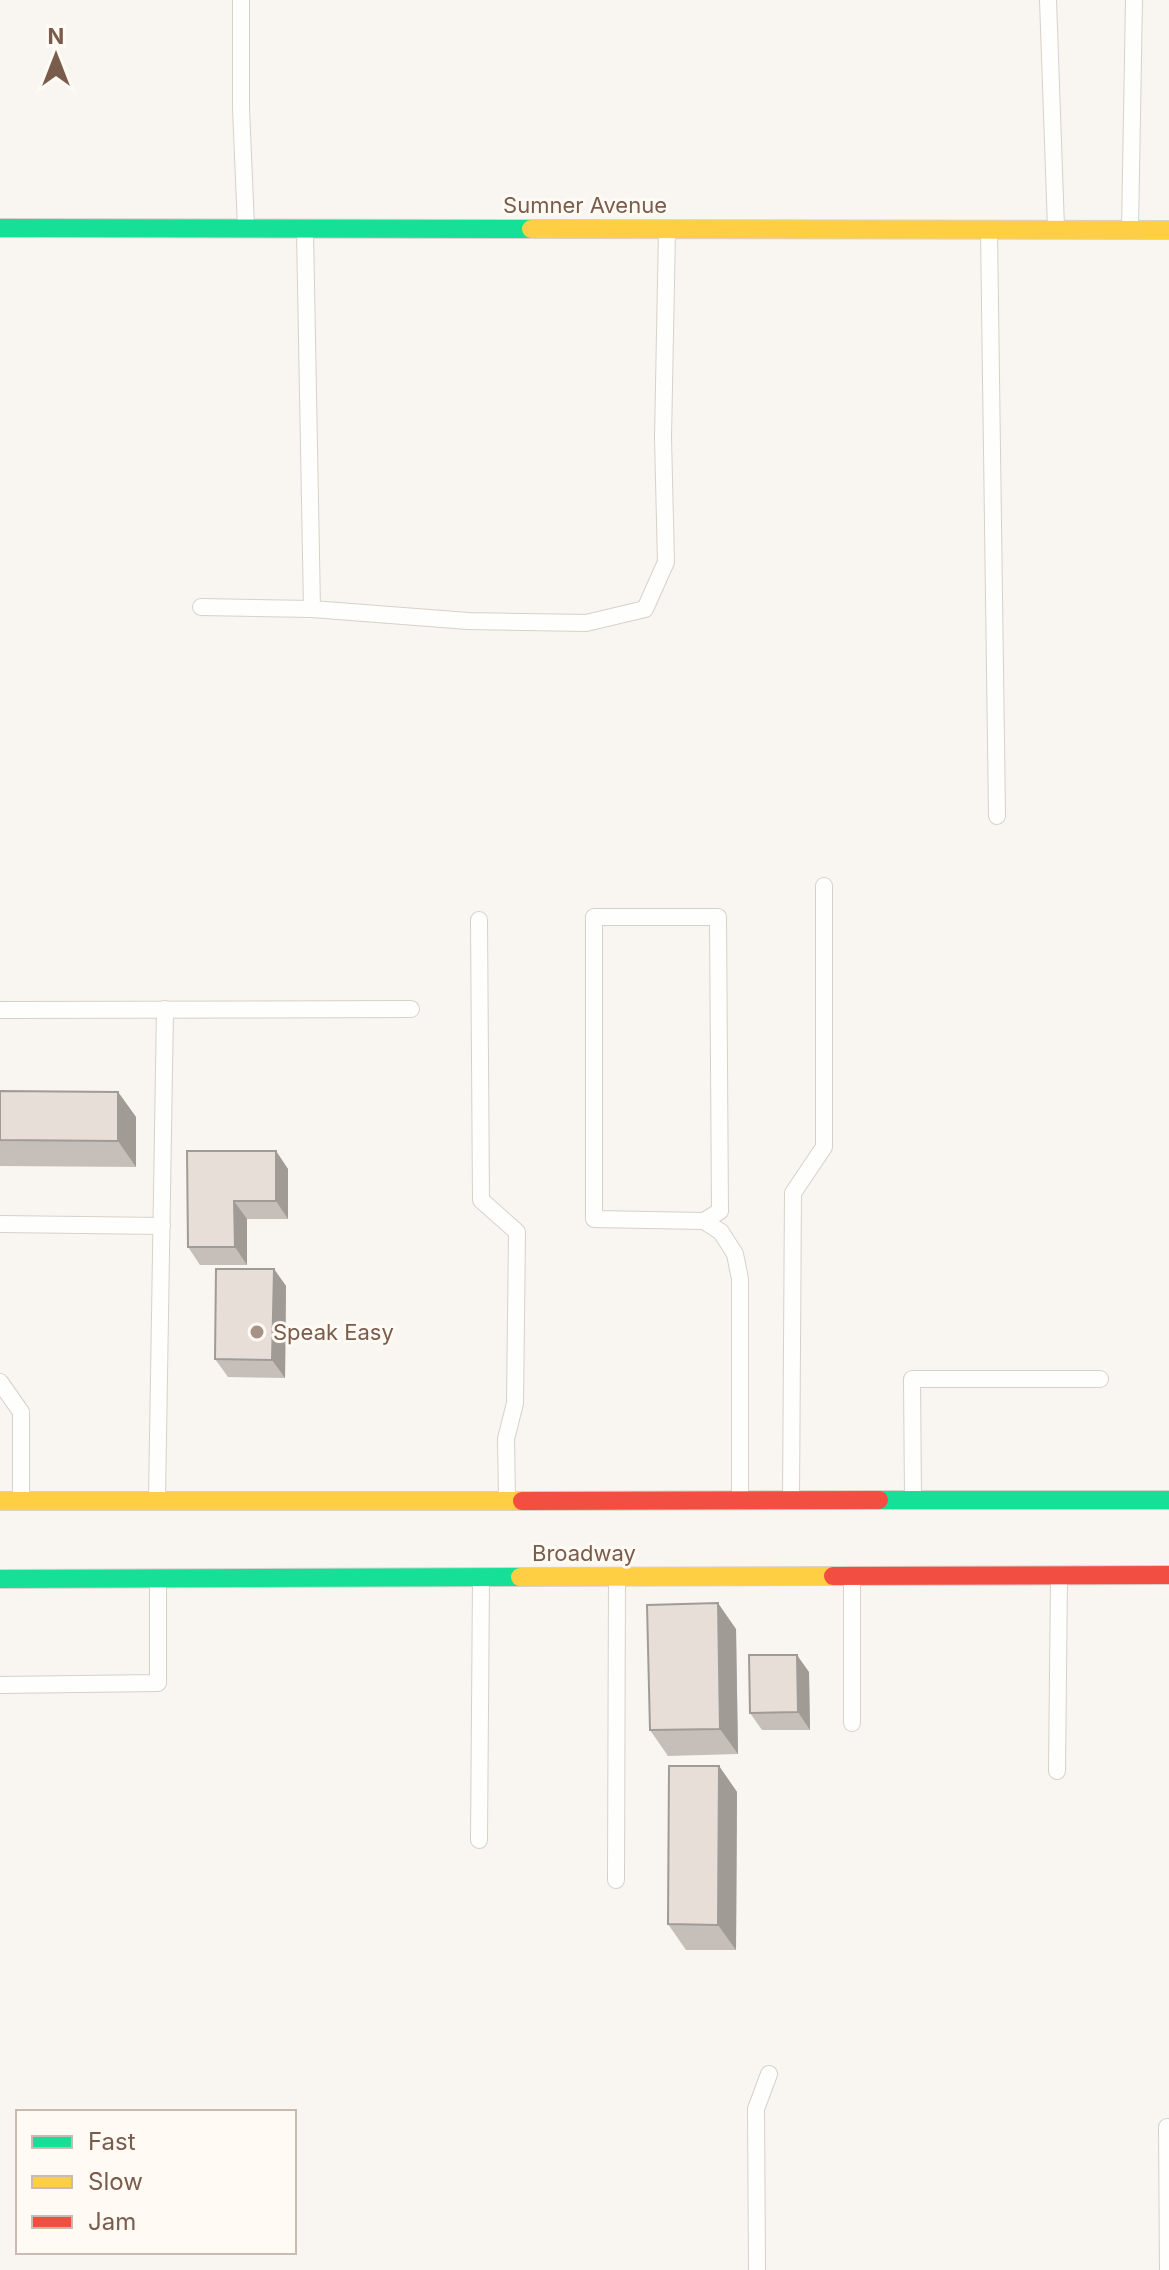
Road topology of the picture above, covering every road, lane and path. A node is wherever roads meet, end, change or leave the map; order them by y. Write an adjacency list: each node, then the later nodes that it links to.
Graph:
1 (241, 0): 5 (lane)
2 (1048, 0): 9 (lane)
3 (1134, 0): 10 (lane)
4 (0, 228): 5 (main road, Sumner Avenue)
5 (246, 229): 6 (main road, Sumner Avenue)
6 (305, 229): 7 (main road, Sumner Avenue); 13 (lane)
7 (668, 229): 8 (main road, Sumner Avenue); 13 (lane)
8 (989, 230): 9 (main road, Sumner Avenue); 14 (lane)
9 (1056, 230): 10 (main road, Sumner Avenue)
10 (1130, 230): 11 (main road, Sumner Avenue)
11 (1169, 230)
12 (201, 607): 13 (lane)
13 (312, 609)
14 (997, 816)
15 (824, 886): 32 (lane)
16 (479, 920): 30 (lane)
17 (165, 1009): 18 (lane); 19 (lane); 22 (lane)
18 (411, 1009)
19 (0, 1010)
20 (704, 1221): 20 (lane); 31 (lane)
21 (0, 1224): 22 (lane)
22 (162, 1226): 29 (lane)
23 (1100, 1379): 25 (lane)
24 (0, 1382): 28 (lane)
25 (913, 1500): 26 (main road); 32 (main road)
26 (1169, 1500)
27 (0, 1501): 28 (main road)
28 (21, 1501): 29 (main road)
29 (157, 1501): 30 (main road)
30 (508, 1501): 31 (main road)
31 (740, 1501): 32 (main road)
32 (791, 1501)
33 (1059, 1575): 34 (main road, Broadway); 35 (main road, Broadway); 42 (lane)
34 (1169, 1575)
35 (852, 1576): 37 (main road, Broadway); 41 (lane)
36 (481, 1577): 37 (main road, Broadway); 39 (main road, Broadway); 43 (lane)
37 (617, 1577): 44 (lane)
38 (0, 1579): 39 (main road, Broadway)
39 (158, 1579): 40 (lane)
40 (0, 1685)
41 (852, 1723)
42 (1057, 1771)
43 (479, 1840)
44 (616, 1880)
45 (769, 2074): 47 (lane)
46 (1167, 2127): 48 (lane)
47 (757, 2270)
48 (1168, 2270)

